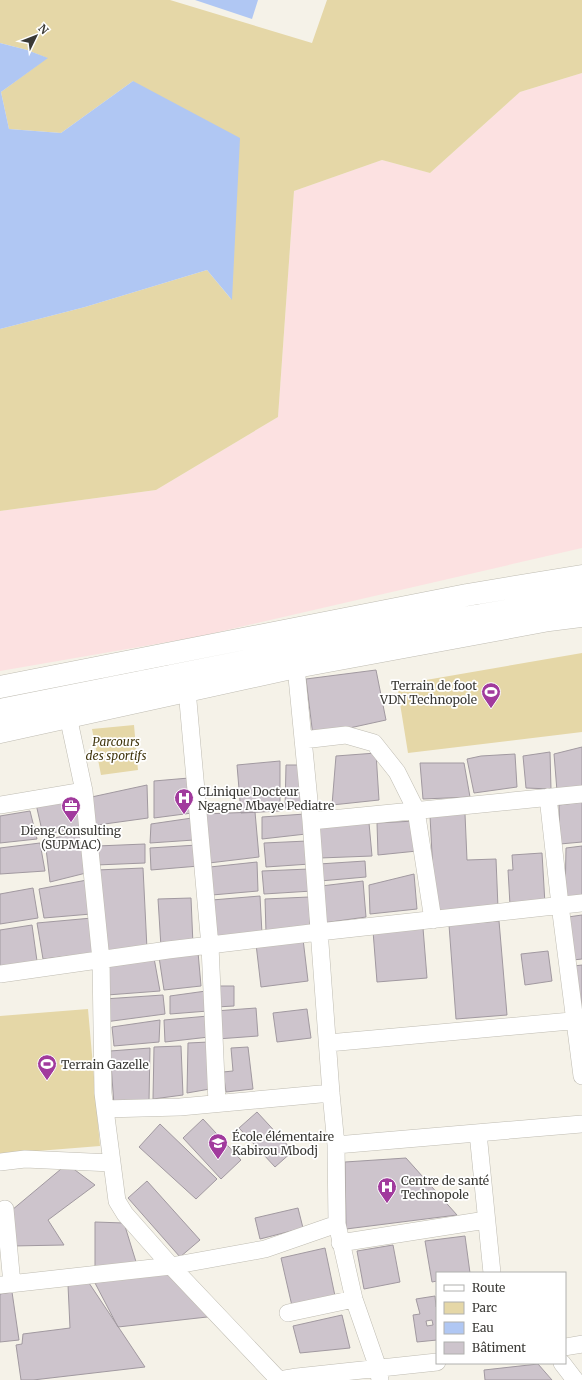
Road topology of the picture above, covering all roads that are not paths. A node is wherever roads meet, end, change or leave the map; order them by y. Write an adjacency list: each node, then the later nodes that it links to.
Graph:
1 (582, 576): 5 (main road)
2 (582, 598): 7 (main road)
3 (582, 616): 4 (main road)
4 (296, 667): 6 (main road); 12 (street)
5 (0, 687)
6 (187, 690): 8 (main road); 23 (street)
7 (0, 710)
8 (68, 716): 10 (main road); 13 (street)
9 (0, 721): 10 (main road)
10 (36, 724): 11 (main road)
11 (0, 732)
12 (303, 740): 17 (street); 18 (street)
13 (84, 791): 16 (street); 24 (street)
14 (582, 794): 15 (street)
15 (548, 797): 17 (street); 20 (street)
16 (0, 805)
17 (416, 810): 18 (street); 21 (street)
18 (311, 821): 22 (street)
19 (582, 903): 20 (street)
20 (560, 905): 21 (street); 26 (street)
21 (433, 920): 22 (street)
22 (319, 932): 23 (street); 27 (street)
23 (210, 946): 24 (street); 30 (street)
24 (101, 960): 25 (street); 31 (street)
25 (0, 974)
26 (578, 1020): 27 (street); 28 (street)
27 (328, 1043): 29 (street)
28 (582, 1076)
29 (331, 1093): 30 (street); 34 (street)
30 (217, 1103): 31 (street)
31 (105, 1109): 36 (street)
32 (582, 1124): 33 (street)
33 (478, 1133): 34 (street); 38 (street)
34 (336, 1145): 39 (street)
35 (0, 1162): 36 (street)
36 (112, 1163): 41 (street)
37 (5, 1209): 43 (street)
38 (486, 1220): 40 (street); 42 (street)
39 (337, 1224): 40 (street); 41 (street)
40 (340, 1243): 44 (street)
41 (171, 1266): 43 (street); 51 (street)
42 (492, 1272)
43 (6, 1284)
44 (354, 1299): 45 (street); 50 (street)
45 (288, 1313)
46 (582, 1344): 47 (street)
47 (566, 1347)
48 (436, 1362): 50 (street)
49 (563, 1364): 52 (street)
50 (379, 1374): 51 (street)
51 (279, 1380)
52 (575, 1380)

